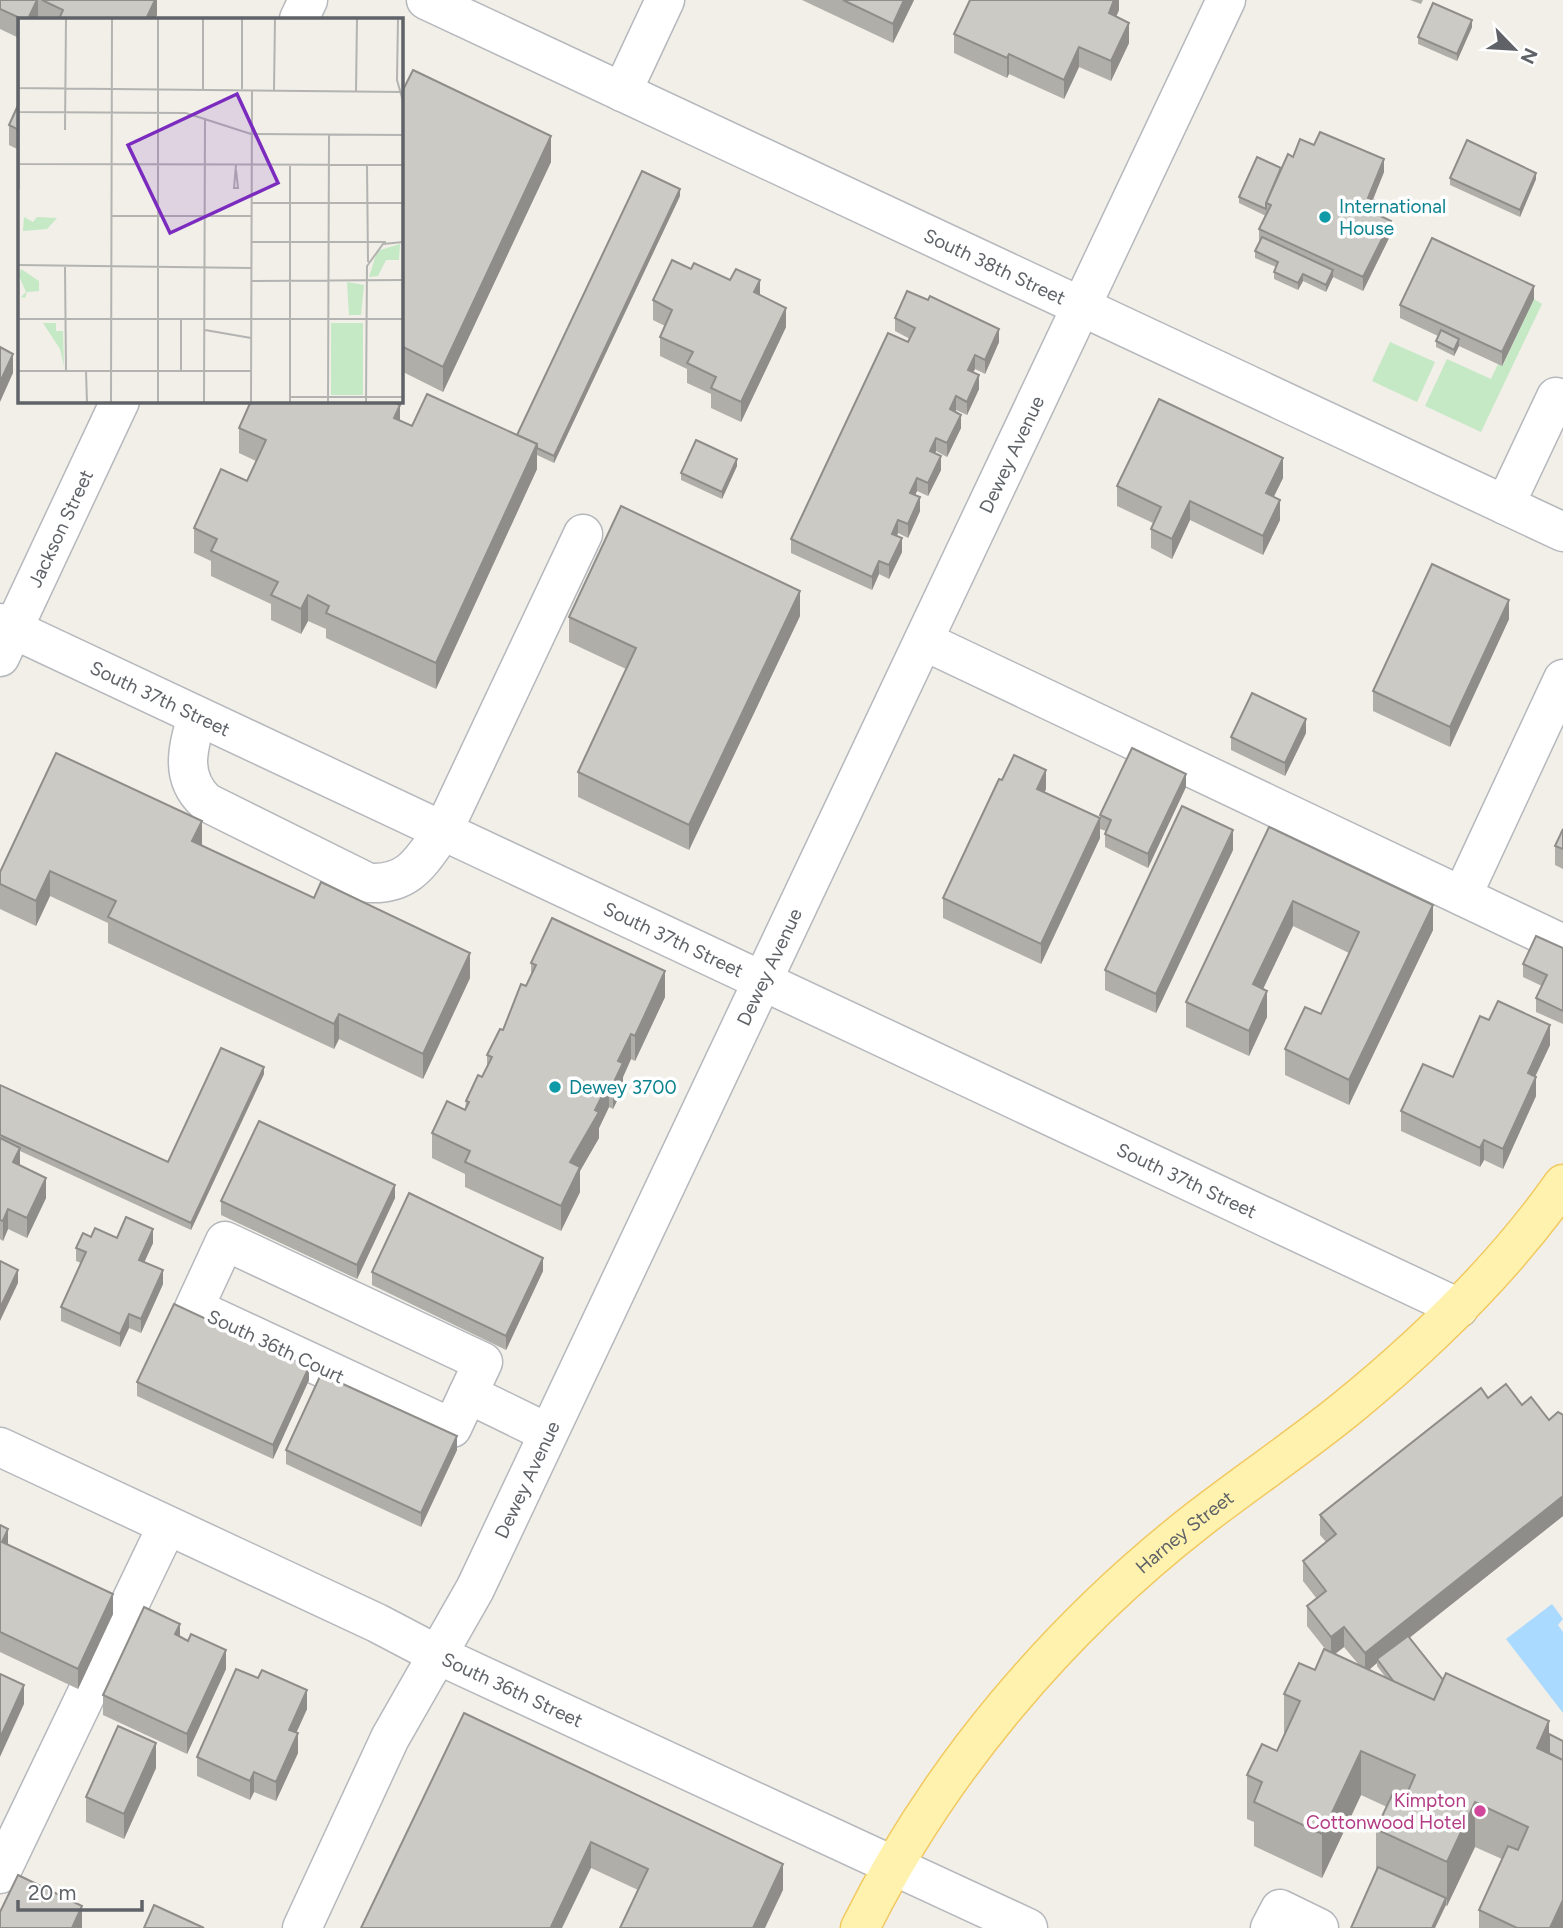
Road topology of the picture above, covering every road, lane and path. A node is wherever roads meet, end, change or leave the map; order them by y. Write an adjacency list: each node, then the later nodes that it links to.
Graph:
1 (308, 0): 5 (street)
2 (426, 0): 6 (street, South 38th Street)
3 (665, 0): 6 (street)
4 (1226, 0): 7 (street, Dewey Avenue)
5 (299, 18)
6 (622, 92): 7 (street, South 38th Street)
7 (1082, 307): 10 (street, South 38th Street); 14 (street, Dewey Avenue)
8 (1556, 397): 10 (street)
9 (120, 402): 13 (street, Jackson Street)
10 (1505, 505): 11 (street, South 38th Street)
11 (1563, 532)
12 (583, 534): 17 (street)
13 (4, 636): 16 (street, South 37th Street)
14 (924, 640): 18 (street); 20 (street, Dewey Avenue)
15 (1563, 679): 18 (street)
16 (197, 716): 17 (street, South 37th Street); 17 (street)
17 (443, 831): 20 (street, South 37th Street)
18 (1462, 896): 19 (street)
19 (1563, 944)
20 (762, 982): 22 (street, South 37th Street); 24 (street, Dewey Avenue)
21 (1563, 1184): 22 (main road, Harney Street)
22 (1459, 1308): 28 (main road, Harney Street)
23 (468, 1394): 23 (street, South 36th Court); 24 (street)
24 (548, 1433): 27 (street, Dewey Avenue)
25 (0, 1447): 26 (street, South 36th Street)
26 (167, 1526): 27 (street, South 36th Street); 29 (street)
27 (438, 1655): 28 (street, South 36th Street); 31 (street, Dewey Avenue)
28 (892, 1866): 32 (main road, Harney Street); 33 (street, South 36th Street)
29 (0, 1874)
30 (1275, 1919): 34 (street)
31 (302, 1928)
32 (860, 1928)
33 (1028, 1928)
34 (1319, 1928)

